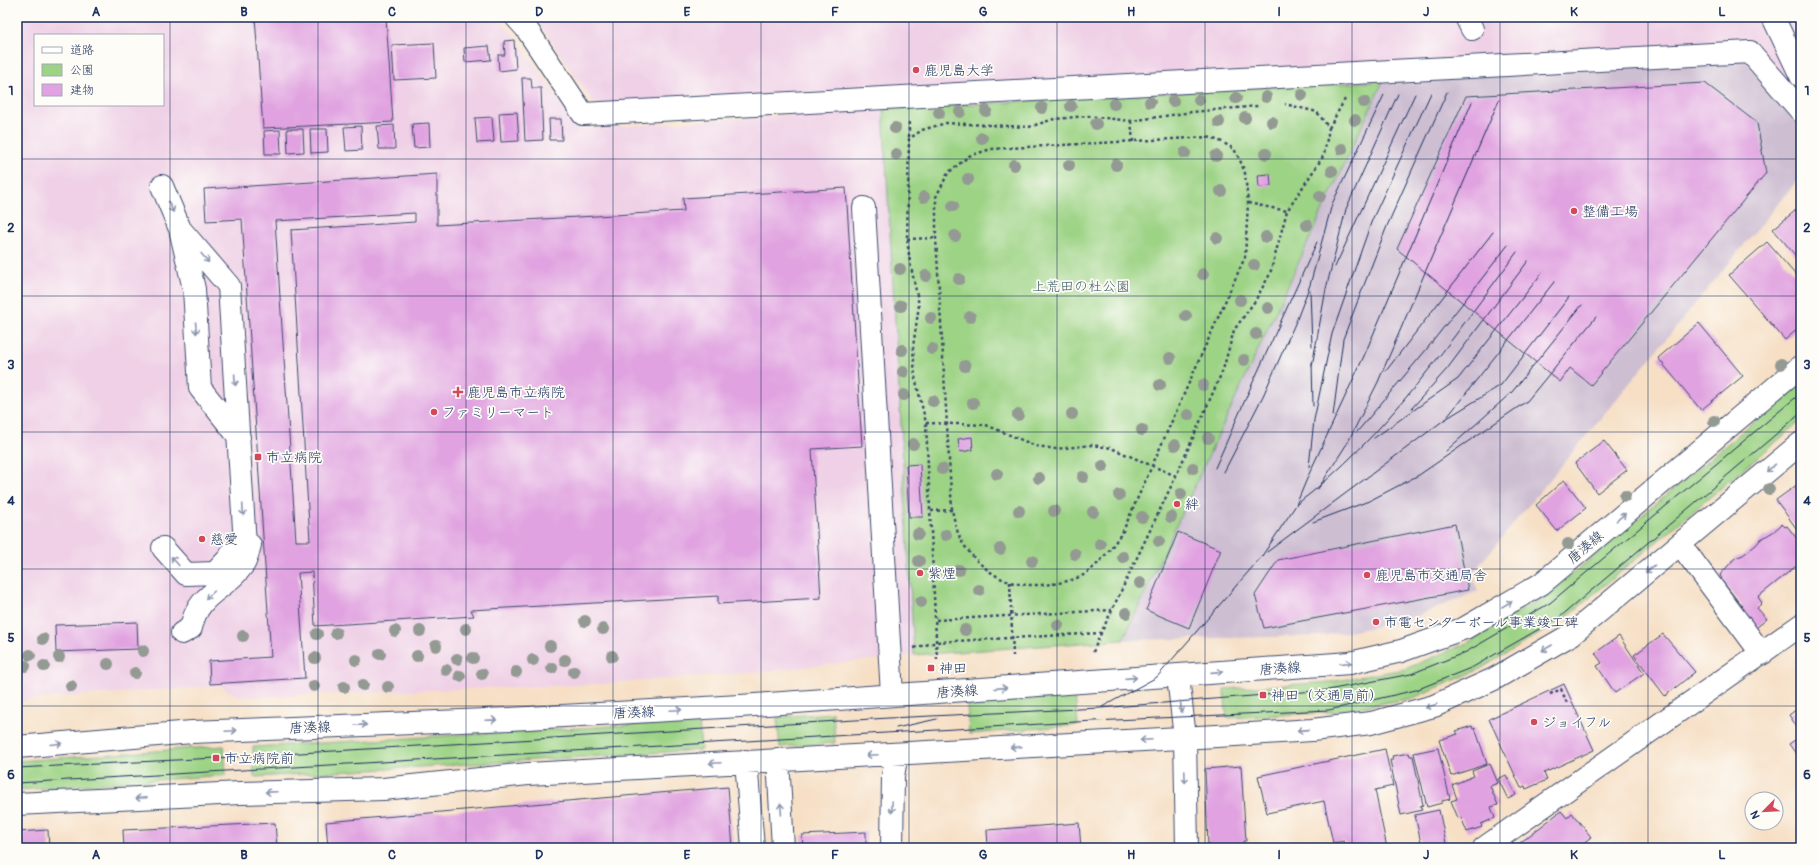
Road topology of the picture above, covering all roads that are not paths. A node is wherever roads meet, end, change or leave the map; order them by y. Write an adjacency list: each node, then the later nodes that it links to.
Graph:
1 (516, 17): 4 (street)
2 (1773, 17): 3 (street)
3 (1801, 77): 4 (street)
4 (1784, 92): 5 (street)
5 (1801, 111)
6 (162, 186): 8 (street, one-way to 8)
7 (864, 208): 19 (street)
8 (180, 228): 10 (street, one-way to 10); 10 (street, one-way to 10)
9 (1801, 366): 18 (street, 唐湊線, one-way to 9)
10 (239, 437): 13 (street, one-way to 13)
11 (1801, 443): 12 (street, one-way to 12)
12 (1680, 544): 17 (street); 20 (street, one-way to 20)
13 (245, 545): 14 (street, one-way to 14); 16 (street, one-way to 16)
14 (163, 548)
15 (1801, 626): 17 (street)
16 (182, 633)
17 (1762, 654): 30 (street)
18 (1178, 676): 19 (street, 唐湊線, one-way to 18); 20 (street, one-way to 20)
19 (892, 695): 21 (street, 唐湊線, one-way to 19)
20 (1185, 738): 22 (street, one-way to 22); 29 (street, one-way to 29)
21 (17, 747)
22 (897, 754): 23 (street, one-way to 23); 28 (street, one-way to 28)
23 (778, 760): 24 (street); 27 (street, one-way to 23)
24 (746, 761): 25 (street, one-way to 25); 26 (street)
25 (17, 804)
26 (753, 848)
27 (783, 848)
28 (892, 848)
29 (1187, 848)
30 (1484, 848)

